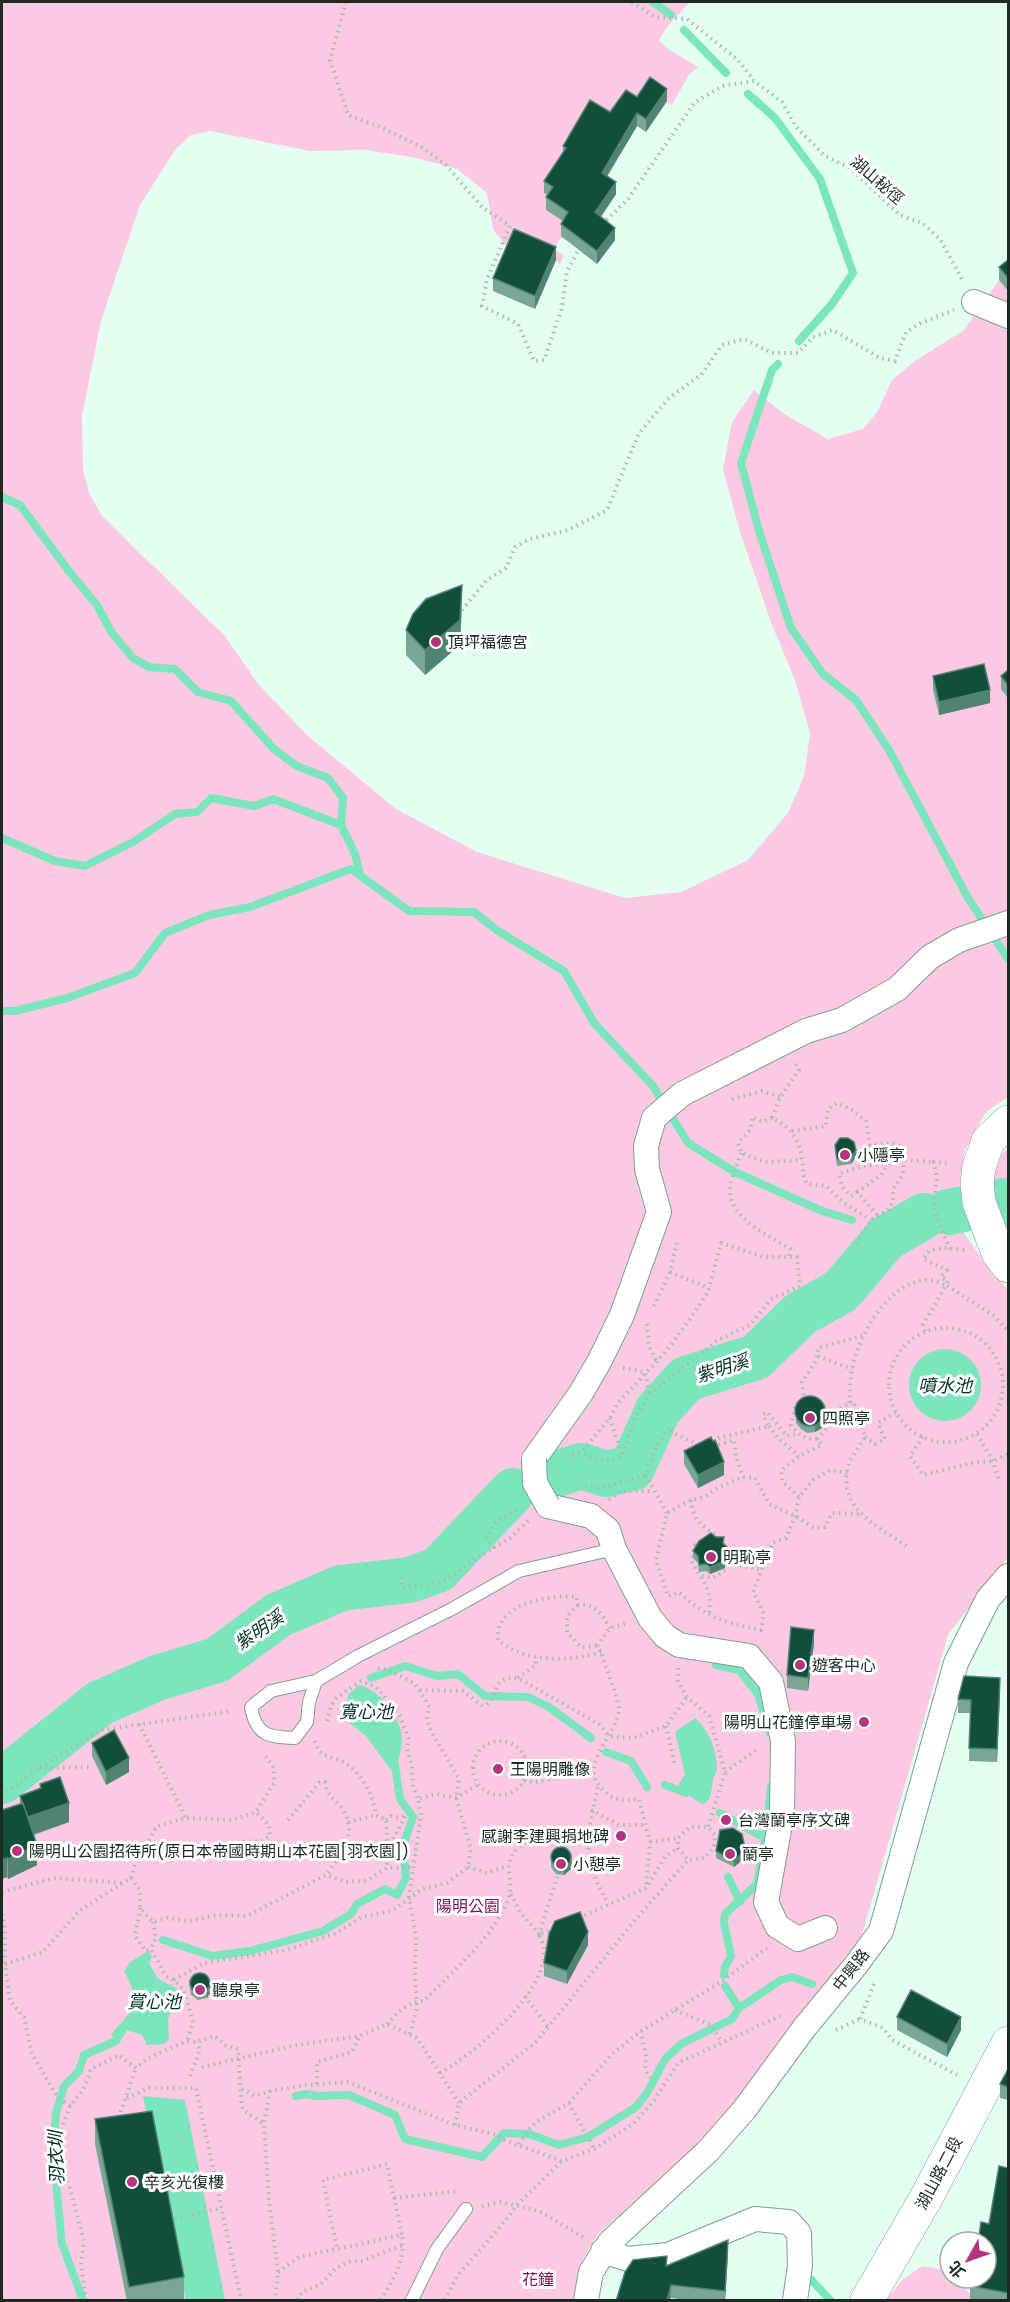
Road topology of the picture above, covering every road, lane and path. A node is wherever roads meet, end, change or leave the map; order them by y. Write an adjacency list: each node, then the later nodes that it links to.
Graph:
1 (346, 2): 5 (path)
2 (632, 2): 3 (path, 湖山秘徑)
3 (754, 81): 4 (path); 6 (path, 湖山秘徑)
4 (597, 229)
5 (582, 243)
6 (974, 302): 7 (street); 8 (path)
7 (1008, 316)
8 (462, 610)
9 (1008, 923): 10 (street)
10 (783, 1042): 11 (path); 40 (street)
11 (772, 1118): 13 (path); 15 (path)
12 (1008, 1122): 20 (street)
13 (792, 1131): 14 (path); 17 (path)
14 (870, 1145): 16 (path); 18 (path)
15 (741, 1153): 17 (path); 29 (path)
16 (856, 1153)
17 (802, 1160): 22 (path)
18 (905, 1160): 19 (path); 24 (path)
19 (934, 1162): 20 (path); 28 (path)
20 (979, 1167): 30 (street)
21 (842, 1187): 22 (path); 23 (path); 23 (path)
22 (833, 1192): 25 (path)
23 (857, 1192): 24 (path)
24 (878, 1216): 25 (path)
25 (871, 1220): 27 (path)
26 (676, 1244): 31 (path)
27 (853, 1249)
28 (950, 1249): 30 (path); 32 (path)
29 (789, 1257): 33 (path); 44 (path)
30 (1003, 1259)
31 (670, 1272): 33 (path); 34 (path)
32 (946, 1284): 36 (path); 37 (path); 38 (path)
33 (709, 1288): 41 (path)
34 (651, 1311)
35 (646, 1320): 41 (path)
36 (1008, 1331)
37 (925, 1332): 47 (path); 52 (path)
38 (865, 1335): 39 (path); 42 (path)
39 (818, 1356): 42 (path); 45 (path)
40 (600, 1360): 43 (path); 72 (street, bridge)
41 (656, 1360): 43 (path)
42 (852, 1368): 46 (path)
43 (645, 1372): 44 (path); 49 (path)
44 (650, 1394): 59 (path)
45 (804, 1400): 48 (path); 51 (path)
46 (849, 1403): 48 (path); 53 (path)
47 (896, 1412): 53 (path); 54 (path)
48 (829, 1414): 55 (path)
49 (610, 1418): 57 (path); 59 (path)
50 (769, 1426): 51 (path); 56 (path); 60 (path)
51 (798, 1434): 55 (path)
52 (977, 1434): 54 (path); 62 (path)
53 (865, 1437): 63 (path)
54 (923, 1437): 62 (path)
55 (817, 1439): 60 (path)
56 (713, 1443): 64 (path); 65 (path)
57 (582, 1451): 59 (path); 61 (path)
58 (1008, 1454): 62 (path)
59 (622, 1456)
60 (799, 1456): 69 (path)
61 (567, 1457)
62 (993, 1461): 66 (path)
63 (848, 1473): 69 (path); 74 (path)
64 (646, 1475): 67 (path); 68 (path)
65 (743, 1477): 70 (path); 76 (path)
66 (999, 1479)
67 (581, 1487)
68 (653, 1491): 73 (path); 75 (path)
69 (799, 1497): 76 (path)
70 (691, 1500): 73 (path); 77 (path)
71 (520, 1506): 80 (path)
72 (548, 1506): 75 (street); 80 (path)
73 (667, 1513): 88 (path)
74 (860, 1514): 76 (path); 79 (path)
75 (591, 1516): 82 (street)
76 (795, 1516): 84 (path)
77 (711, 1538): 78 (path); 85 (path)
78 (722, 1541)
79 (908, 1547)
80 (494, 1548): 87 (path)
81 (726, 1548): 83 (path)
82 (614, 1550): 91 (street); 98 (lane)
83 (728, 1563): 84 (path); 85 (path)
84 (762, 1570): 90 (path)
85 (702, 1576): 90 (path)
86 (1008, 1576): 208 (street, 中興路)
87 (402, 1577)
88 (669, 1596): 90 (path); 91 (path)
89 (578, 1605): 92 (path); 93 (path); 95 (path)
90 (709, 1614)
91 (657, 1627): 92 (path); 155 (street)
92 (610, 1628): 93 (path)
93 (597, 1646): 94 (path)
94 (601, 1652): 95 (path); 106 (path)
95 (536, 1657): 97 (path)
96 (388, 1670): 99 (path)
97 (518, 1678): 99 (path); 106 (path)
98 (316, 1681): 100 (lane); 104 (lane)
99 (420, 1690): 118 (path)
100 (251, 1707): 101 (path); 104 (lane)
101 (139, 1724): 110 (path); 122 (path)
102 (326, 1725): 117 (path)
103 (666, 1726): 106 (path); 108 (path); 112 (path)
104 (261, 1731): 120 (path)
105 (316, 1732): 121 (path)
106 (609, 1736): 111 (path)
107 (766, 1744): 112 (path)
108 (675, 1766)
109 (93, 1767): 110 (path)
110 (39, 1768): 116 (path)
111 (593, 1770): 113 (path); 115 (path)
112 (725, 1772): 127 (path)
113 (525, 1781): 114 (path); 114 (path)
114 (478, 1784): 118 (path)
115 (598, 1786): 119 (path); 126 (path)
116 (2, 1796)
117 (418, 1798): 118 (path); 138 (path)
118 (456, 1798): 139 (path)
119 (591, 1810): 126 (path); 128 (path)
120 (256, 1812): 122 (path); 134 (path)
121 (376, 1815): 124 (path); 125 (path)
122 (186, 1818): 134 (path)
123 (288, 1820): 125 (path)
124 (386, 1820): 133 (path); 133 (path)
125 (348, 1822): 142 (path)
126 (646, 1825): 131 (path)
127 (708, 1827): 130 (path); 136 (path)
128 (589, 1830): 129 (path); 149 (path)
129 (567, 1835): 135 (path); 137 (path)
130 (678, 1838): 131 (path); 132 (path)
131 (650, 1842): 145 (path)
132 (678, 1848): 136 (path); 145 (path)
133 (388, 1850): 140 (path)
134 (139, 1855): 143 (path)
135 (562, 1857)
136 (688, 1860): 168 (path)
137 (507, 1866): 139 (path); 147 (path)
138 (413, 1867): 140 (path); 148 (path)
139 (468, 1867): 148 (path)
140 (387, 1868): 142 (path)
141 (560, 1868): 156 (path)
142 (326, 1875): 153 (path)
143 (131, 1878): 144 (path); 150 (path)
144 (122, 1883): 146 (path); 159 (path)
145 (646, 1888): 149 (path)
146 (2, 1892)
147 (510, 1893): 156 (path); 163 (path)
148 (409, 1897): 161 (path); 163 (path)
149 (608, 1904): 152 (path)
150 (140, 1908): 153 (path); 157 (path)
151 (2, 1914): 159 (path)
152 (578, 1918)
153 (153, 1922): 157 (path)
154 (558, 1926): 156 (path)
155 (825, 1928)
156 (539, 1934): 162 (path)
157 (151, 1949): 161 (path)
158 (777, 1949): 164 (path)
159 (5, 1964): 192 (path)
160 (868, 1978): 166 (path)
161 (174, 1980): 173 (path)
162 (525, 1996): 168 (path); 180 (path)
163 (416, 2001): 167 (path); 171 (path)
164 (674, 2009): 169 (path); 175 (path)
165 (792, 2010): 175 (path)
166 (860, 2019): 170 (path); 187 (path)
167 (387, 2024): 171 (path); 172 (path)
168 (548, 2027): 190 (path)
169 (641, 2031): 182 (path); 191 (path)
170 (833, 2031)
171 (410, 2034): 180 (path)
172 (360, 2036): 177 (path); 184 (path)
173 (187, 2041): 174 (path); 179 (path)
174 (196, 2042): 177 (path); 181 (path)
175 (722, 2042): 185 (path)
176 (1008, 2043): 187 (street, 湖山路二段)
177 (239, 2059): 178 (path); 186 (path)
178 (202, 2067)
179 (136, 2068): 189 (path); 192 (path)
180 (440, 2073): 190 (path)
181 (190, 2076)
182 (650, 2078)
183 (656, 2082): 185 (path)
184 (317, 2084): 188 (path); 195 (path)
185 (663, 2087): 199 (path)
186 (242, 2088): 188 (path); 194 (path)
187 (984, 2090): 221 (street, 湖山路二段)
188 (270, 2091): 194 (path)
189 (127, 2098): 193 (path); 204 (path)
190 (459, 2103): 195 (path)
191 (569, 2103): 196 (path); 198 (path)
192 (70, 2106): 212 (path)
193 (123, 2121)
194 (264, 2124): 211 (path)
195 (455, 2125): 198 (path)
196 (586, 2135)
197 (590, 2140): 199 (path)
198 (519, 2144): 200 (path)
199 (594, 2149): 200 (path)
200 (562, 2161): 203 (path)
201 (462, 2190): 202 (path)
202 (394, 2198): 207 (path); 210 (path)
203 (516, 2206): 205 (path); 208 (path); 218 (path)
204 (221, 2208): 206 (path); 213 (path)
205 (466, 2209): 217 (lane)
206 (167, 2220)
207 (402, 2235): 209 (path); 210 (path)
208 (595, 2244): 219 (street, 中興路); 220 (street)
209 (403, 2246): 215 (path); 216 (path)
210 (337, 2249): 211 (path)
211 (278, 2272): 214 (path)
212 (86, 2301)
213 (241, 2301)
214 (275, 2301)
215 (298, 2301)
216 (381, 2301)
217 (412, 2301)
218 (445, 2301)
219 (586, 2301)
220 (795, 2301)
221 (867, 2301)

